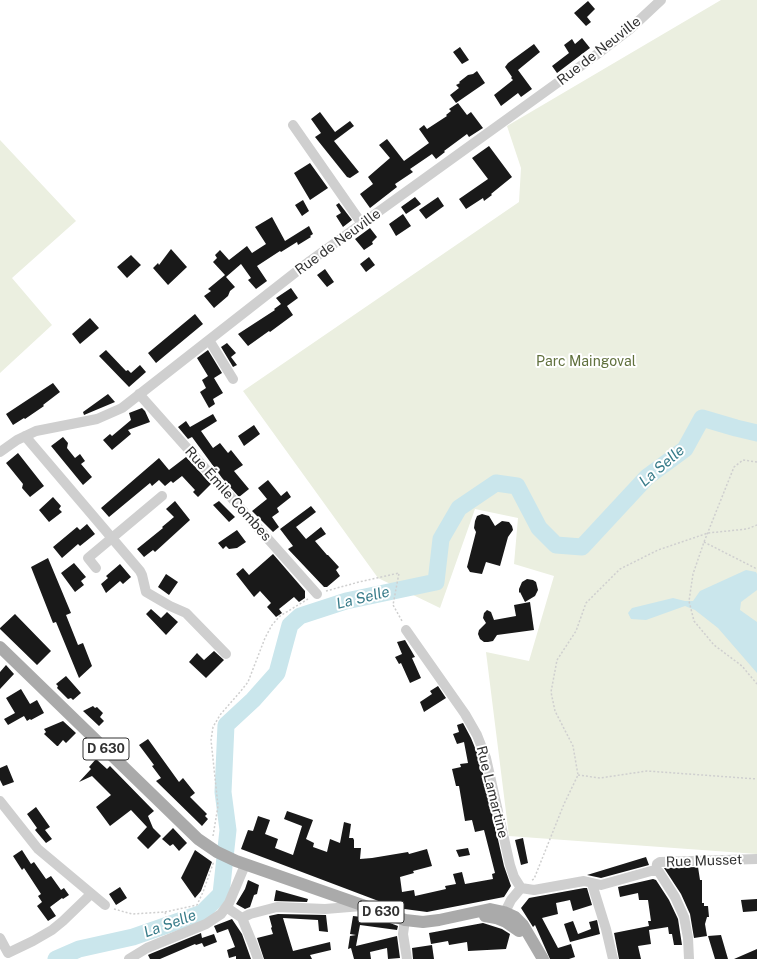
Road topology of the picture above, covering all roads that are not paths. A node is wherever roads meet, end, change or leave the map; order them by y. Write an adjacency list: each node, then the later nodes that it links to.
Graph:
1 (661, 0): 3 (street, Rue de Neuville)
2 (293, 125): 3 (street)
3 (362, 224): 4 (street, Rue de Neuville)
4 (209, 340): 5 (street); 6 (street, Rue de Neuville)
5 (233, 379)
6 (139, 394): 7 (street, Rue de Neuville); 12 (street, Rue Émile Combes)
7 (25, 436): 8 (street, Rue de Neuville); 10 (street)
8 (0, 452)
9 (162, 496): 10 (street)
10 (111, 538): 11 (street); 15 (street)
11 (96, 568)
12 (317, 594)
13 (406, 630): 21 (street, Rue Lamartine)
14 (0, 647): 18 (main road, D 630)
15 (226, 654)
16 (0, 801): 22 (street)
17 (757, 859): 19 (street, Rue Musset)
18 (240, 863): 24 (main road, D 630); 25 (street)
19 (656, 871): 20 (street); 36 (street)
20 (592, 884): 21 (street); 35 (street)
21 (520, 888): 26 (street)
22 (91, 894): 23 (street); 29 (street)
23 (105, 904)
24 (362, 906): 27 (street); 28 (main road, D 630)
25 (226, 907): 27 (street); 30 (street)
26 (503, 916): 28 (main road, D 630); 33 (main road); 34 (main road)
27 (242, 918): 31 (street)
28 (405, 920): 32 (street)
29 (0, 938)
30 (129, 959)
31 (258, 959)
32 (406, 959)
33 (536, 959)
34 (543, 959)
35 (613, 959)
36 (689, 959)

